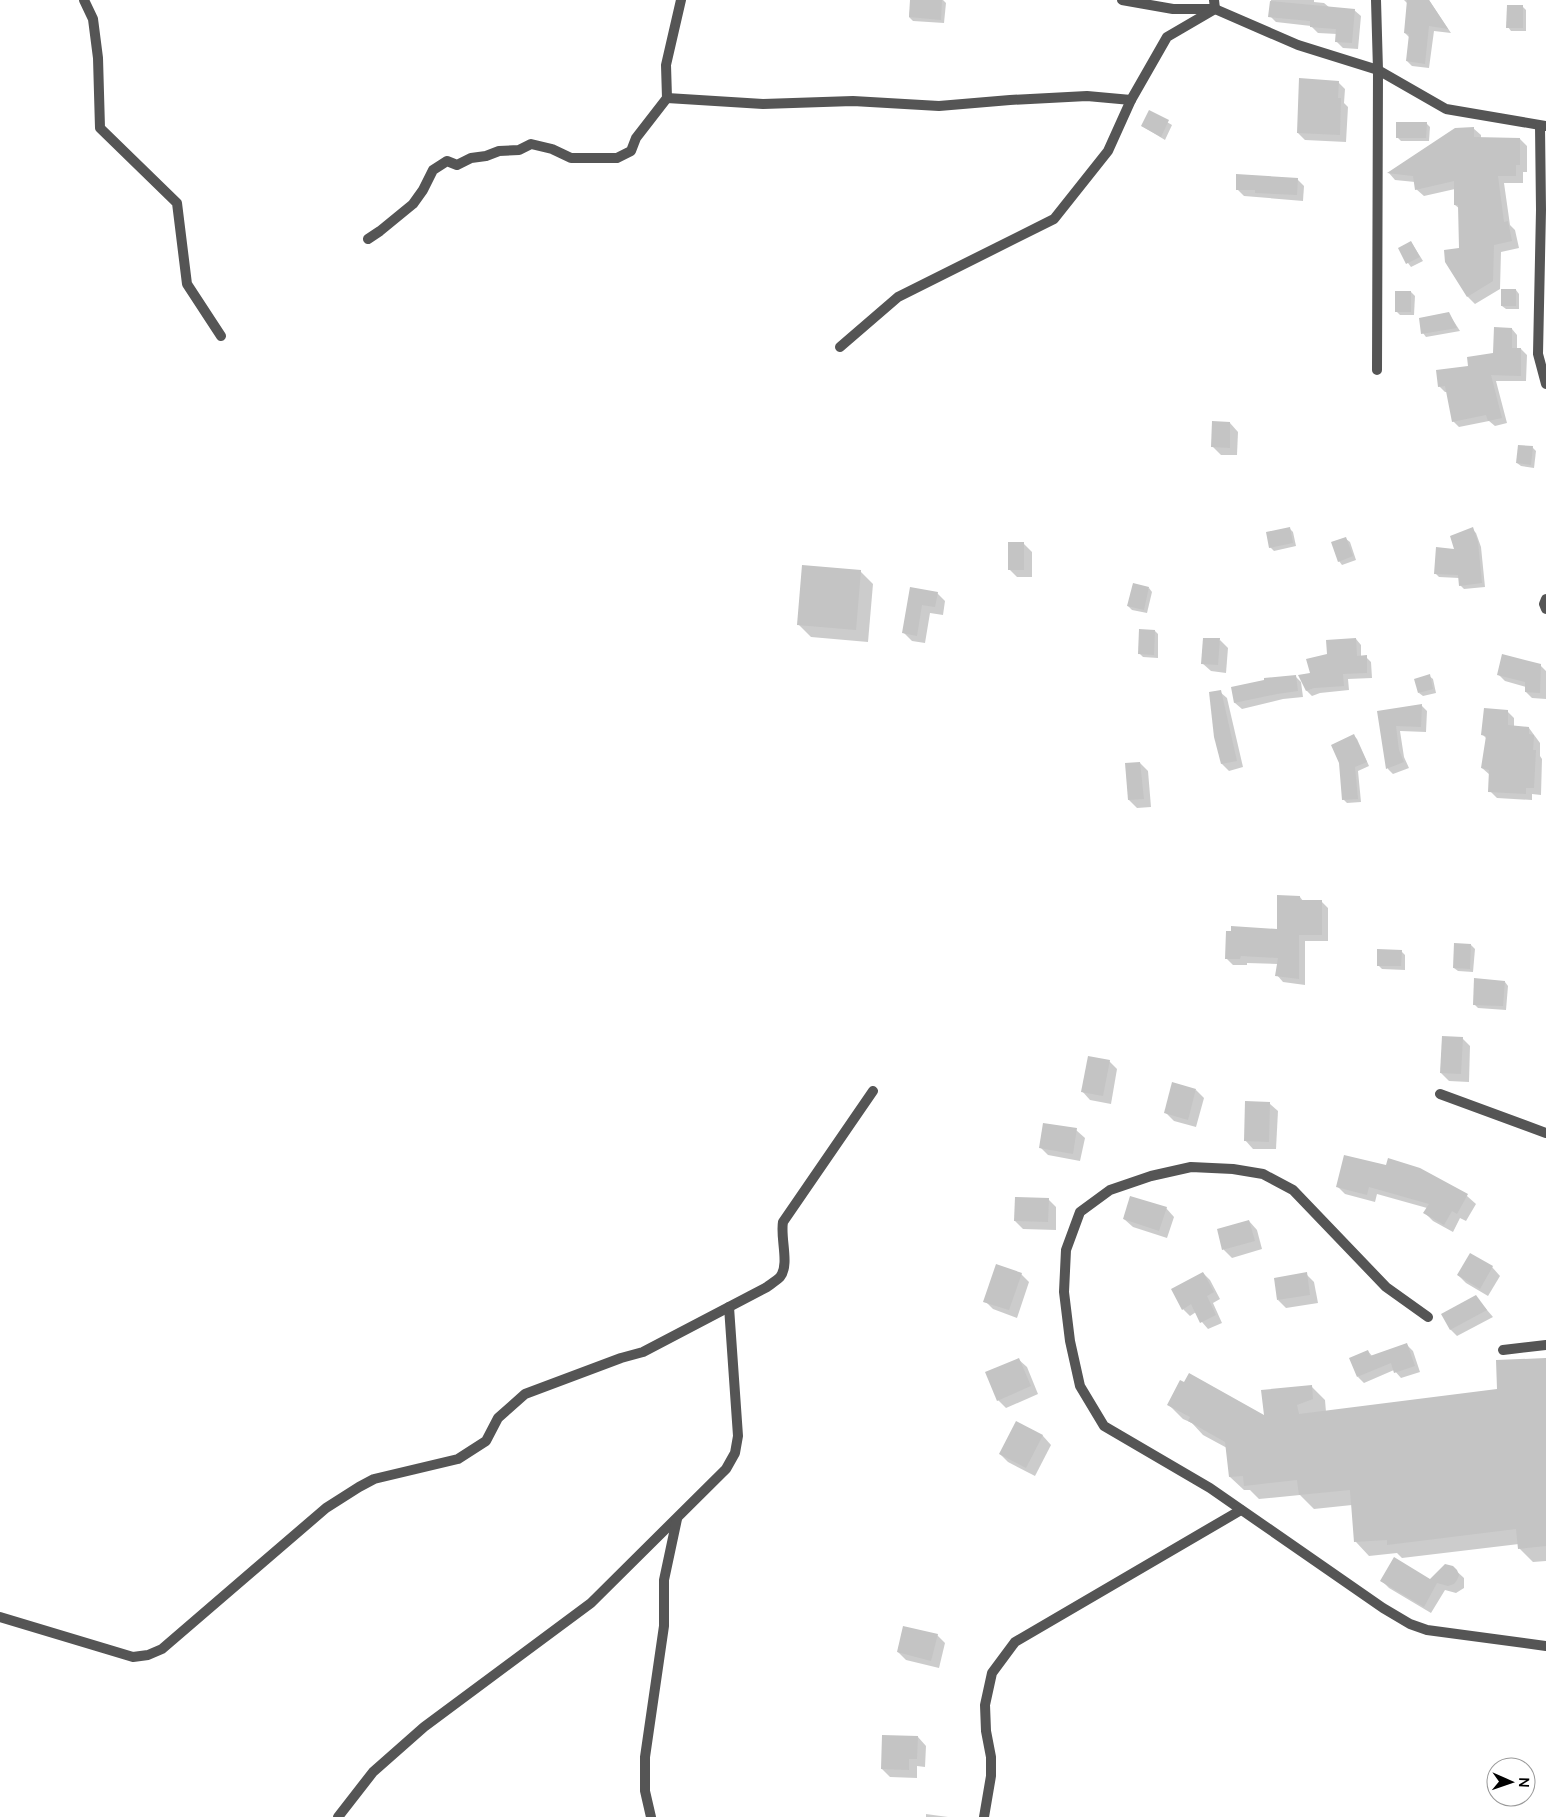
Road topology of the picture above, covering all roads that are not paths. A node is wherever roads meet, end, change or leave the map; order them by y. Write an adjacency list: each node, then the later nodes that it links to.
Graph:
1 (84, 0): 11 (street)
2 (681, 0): 7 (street)
3 (1122, 0): 5 (street)
4 (1376, 0): 6 (street)
5 (1214, 5): 6 (street); 8 (street)
6 (1378, 70): 9 (street); 13 (street)
7 (667, 98): 8 (street); 10 (street)
8 (1131, 100): 12 (street)
9 (1543, 126): 14 (street)
10 (368, 239)
11 (221, 336)
12 (840, 347)
13 (1377, 370)
14 (1546, 384)
15 (1546, 599): 16 (street)
16 (1546, 609)
17 (872, 1091): 20 (street)
18 (1440, 1094): 19 (street)
19 (1546, 1133)
20 (729, 1307): 25 (street); 26 (street)
21 (1428, 1317): 24 (street)
22 (1546, 1345): 23 (street)
23 (1504, 1350)
24 (1241, 1510): 27 (street); 30 (street)
25 (677, 1518): 28 (street); 29 (street)
26 (0, 1617)
27 (1546, 1646)
28 (338, 1817)
29 (651, 1817)
30 (984, 1817)

